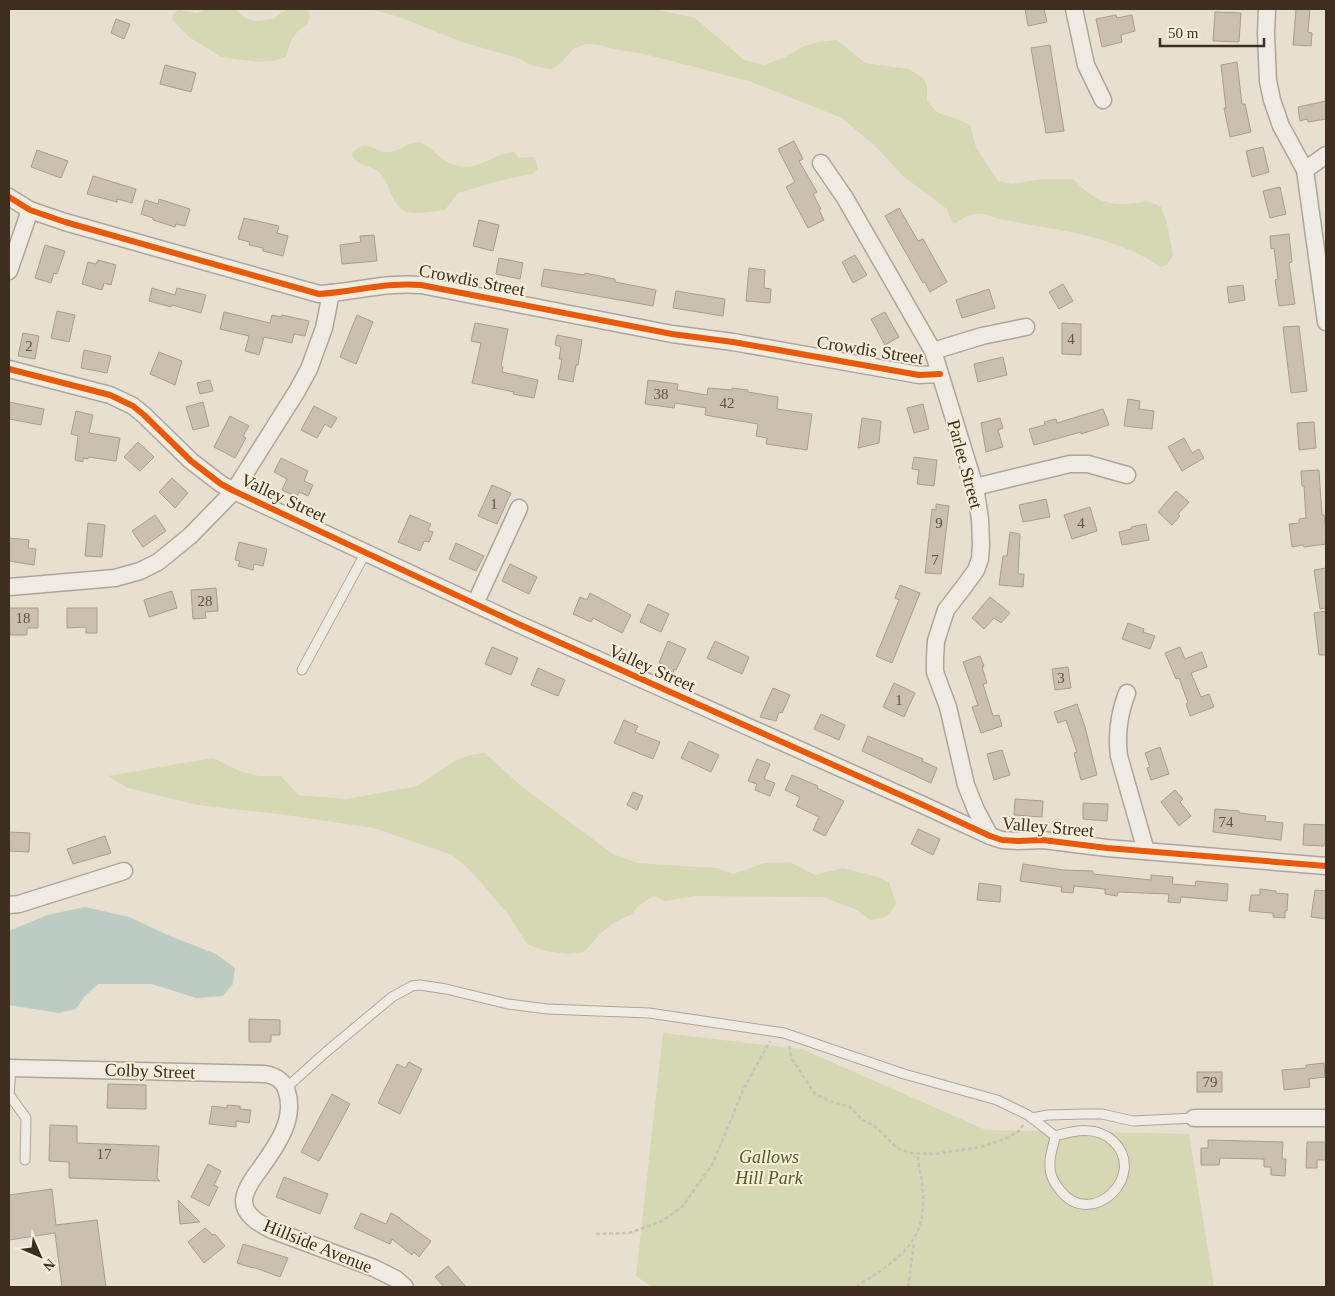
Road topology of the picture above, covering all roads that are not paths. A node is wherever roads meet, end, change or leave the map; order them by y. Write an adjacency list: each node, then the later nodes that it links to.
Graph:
1 (1074, 9): 3 (street)
2 (1268, 9): 6 (street)
3 (1102, 100)
4 (1326, 155): 6 (street)
5 (821, 163): 14 (street, Parlee Street)
6 (1305, 170): 11 (street)
7 (9, 196): 8 (street, Crowdis Street)
8 (30, 210): 9 (street); 10 (street, Crowdis Street)
9 (9, 271)
10 (331, 293): 16 (street, Crowdis Street); 19 (street)
11 (1325, 305): 12 (street)
12 (1326, 322)
13 (1026, 327): 14 (street)
14 (933, 350): 16 (street, Parlee Street)
15 (9, 369): 19 (street, Valley Street)
16 (940, 374): 18 (street, Parlee Street)
17 (1126, 475): 18 (street)
18 (975, 487): 26 (street, Parlee Street)
19 (234, 491): 21 (street, Valley Street); 22 (street)
20 (519, 508): 23 (street)
21 (366, 552): 23 (street, Valley Street); 24 (lane)
22 (9, 587)
23 (475, 604): 26 (street, Valley Street)
24 (302, 670)
25 (1127, 693): 27 (street)
26 (990, 836): 27 (street, Valley Street)
27 (1146, 851): 28 (street, Valley Street)
28 (1326, 866)
29 (124, 871): 30 (street)
30 (9, 905)
31 (10, 1068): 32 (street, Colby Street); 33 (lane)
32 (286, 1088): 34 (lane); 39 (street, Hillside Avenue)
33 (9, 1096): 38 (lane)
34 (1030, 1116): 35 (lane); 37 (lane)
35 (1194, 1118): 36 (street)
36 (1326, 1118)
37 (1056, 1136): 37 (lane)
38 (25, 1160)
39 (405, 1287)

